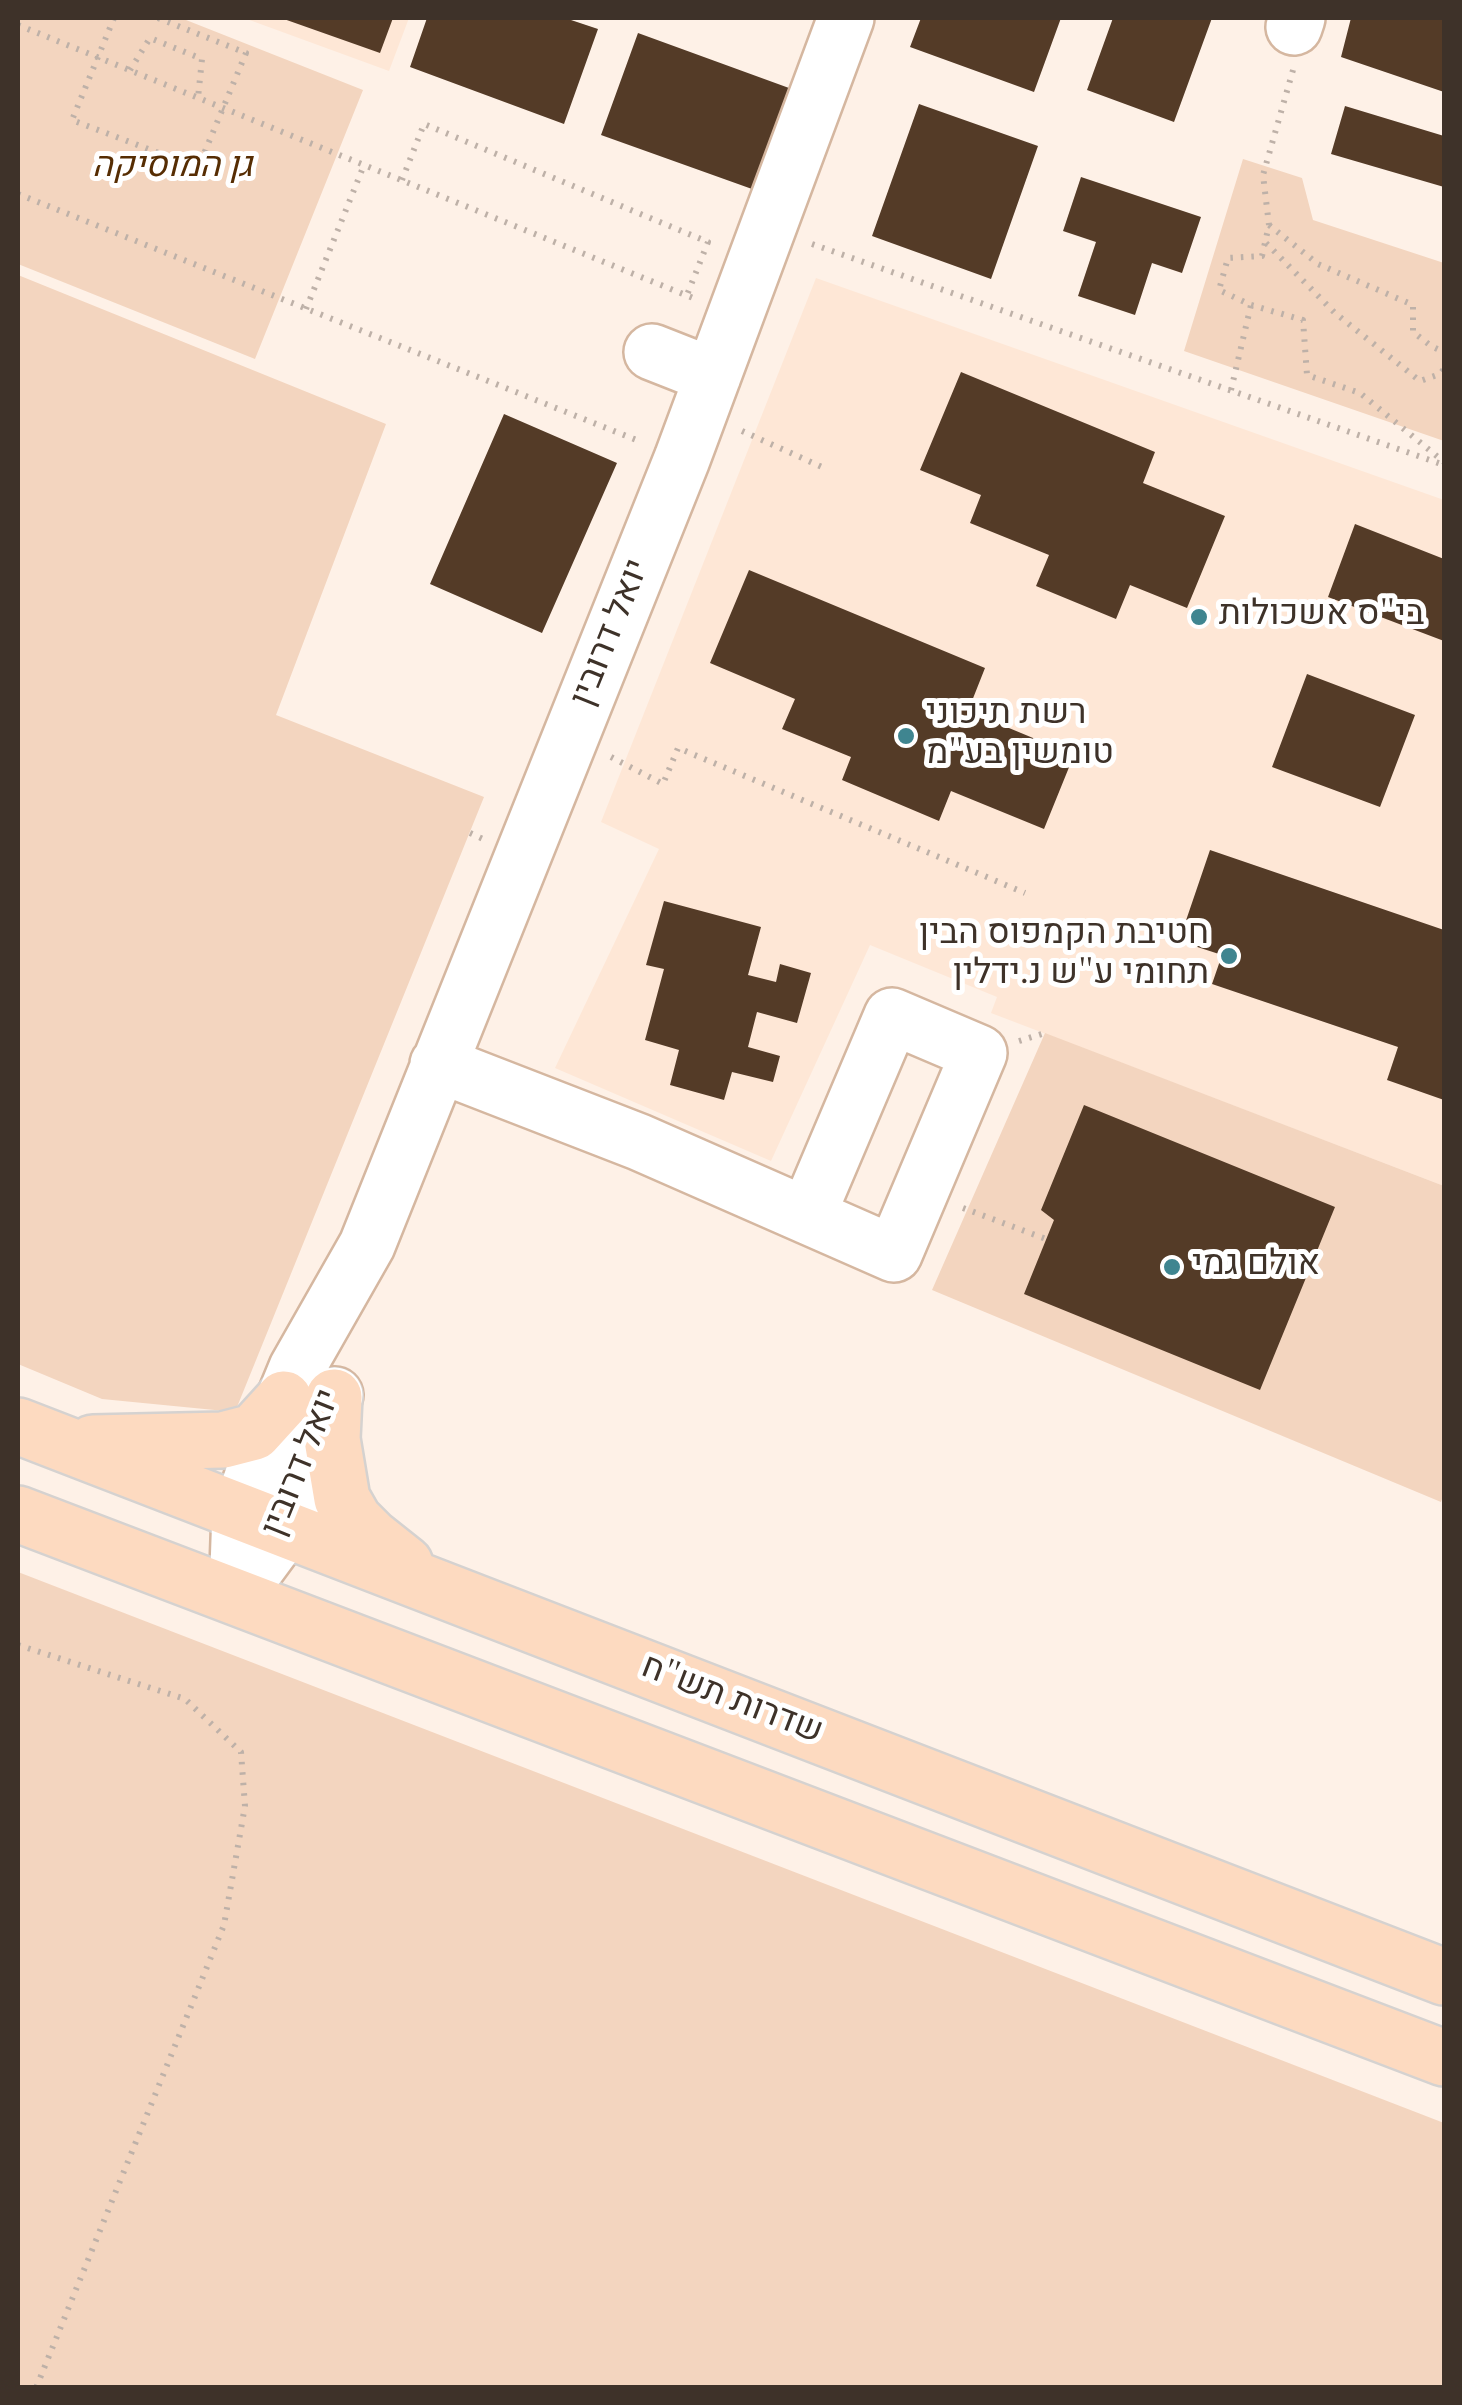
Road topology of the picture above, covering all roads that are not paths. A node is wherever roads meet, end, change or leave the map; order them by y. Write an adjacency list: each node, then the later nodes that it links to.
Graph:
1 (836, 21): 3 (street, יואל דרובין)
2 (652, 352): 3 (street)
3 (698, 417): 4 (street, יואל דרובין)
4 (438, 1064): 5 (street); 6 (street, יואל דרובין)
5 (807, 1216): 5 (street)
6 (309, 1398): 7 (main road); 9 (street, יואל דרובין); 10 (main road)
7 (39, 1434): 9 (main road, שדרות תש"ח)
8 (18, 1514): 11 (main road)
9 (263, 1520): 10 (main road, שדרות תש"ח); 11 (street, יואל דרובין)
10 (444, 1592): 12 (main road, שדרות תש"ח)
11 (236, 1596): 13 (main road)
12 (1444, 1977)
13 (1444, 2058)

